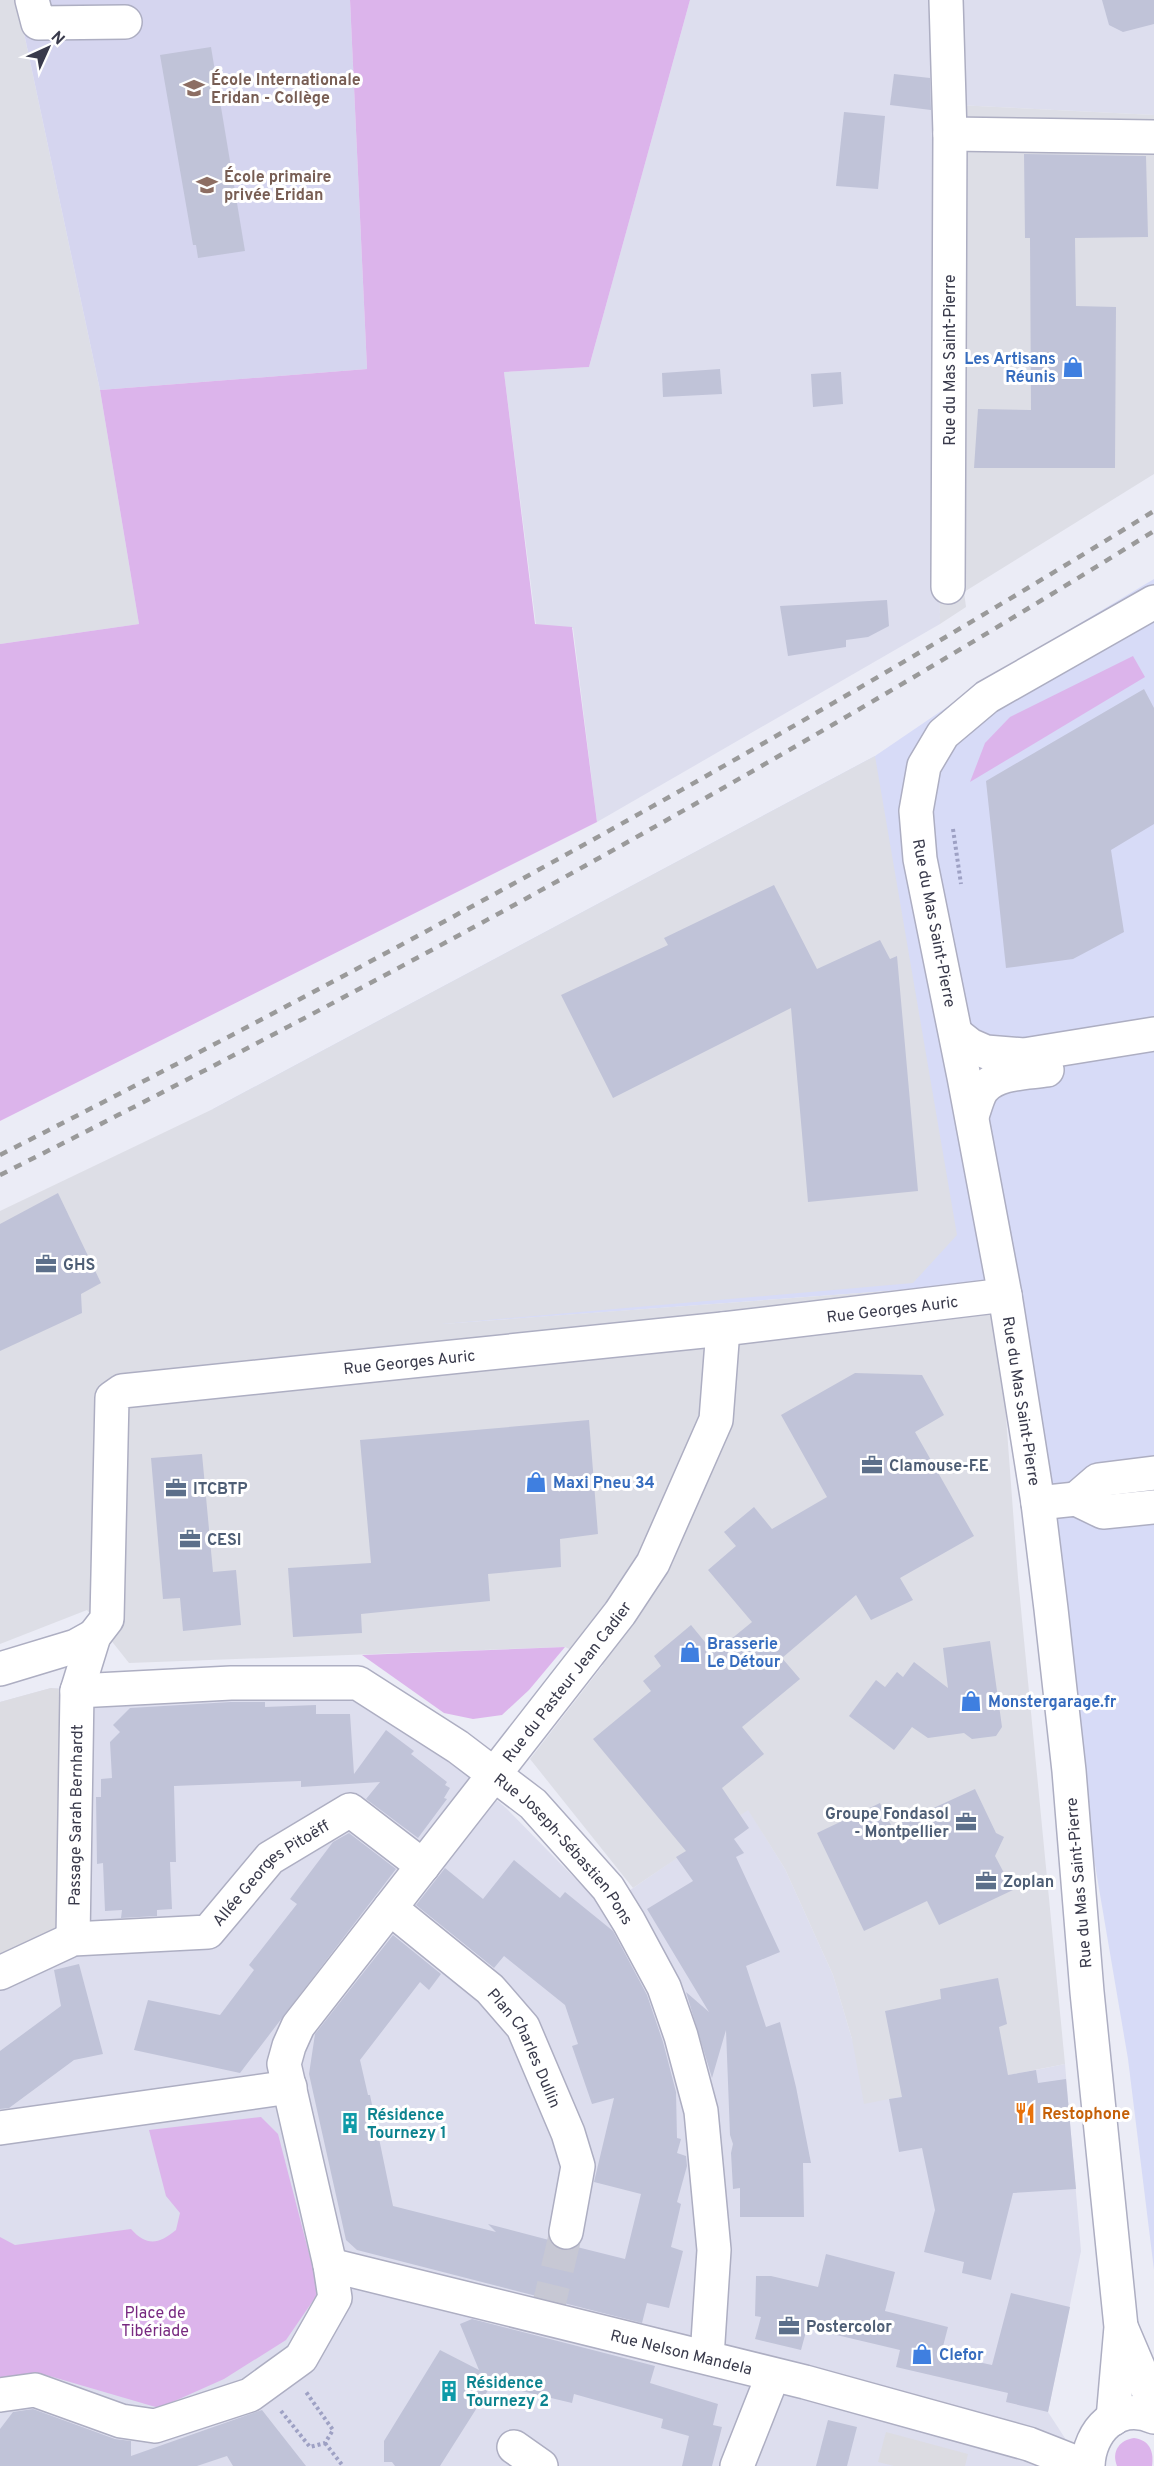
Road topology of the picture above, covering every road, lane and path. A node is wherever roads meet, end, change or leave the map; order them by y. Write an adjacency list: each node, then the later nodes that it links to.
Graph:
1 (32, 0): 3 (street)
2 (946, 0): 4 (street, Rue du Mas Saint-Pierre)
3 (125, 22)
4 (950, 134): 5 (street); 6 (street, Rue du Mas Saint-Pierre)
5 (1154, 137)
6 (948, 586)
7 (1154, 602): 8 (street, Rue du Mas Saint-Pierre)
8 (956, 1034): 9 (street); 11 (street, Rue du Mas Saint-Pierre)
9 (1154, 1034)
10 (1154, 1054): 11 (street)
11 (972, 1116): 12 (street, Rue du Mas Saint-Pierre)
12 (1005, 1295): 13 (street, Rue Georges Auric); 16 (street, Rue du Mas Saint-Pierre)
13 (723, 1329): 18 (street, Rue Georges Auric); 21 (street, Rue du Pasteur Jean Cadier)
14 (1154, 1473): 15 (street)
15 (1076, 1499): 16 (street); 17 (street)
16 (1038, 1503): 30 (street, Rue du Mas Saint-Pierre)
17 (1154, 1507)
18 (94, 1636): 19 (street); 20 (street, Rue Georges Auric)
19 (0, 1669)
20 (77, 1690): 21 (street, Rue Joseph-Sébastien Pons); 24 (street, Passage Sarah Bernhardt)
21 (494, 1775): 22 (street, Rue du Pasteur Jean Cadier); 31 (street, Rue Joseph-Sébastien Pons)
22 (423, 1866): 23 (street, Rue du Pasteur Jean Cadier); 24 (street, Allée Georges Pitoëff)
23 (390, 1908): 26 (street, Rue du Pasteur Jean Cadier); 28 (street, Plan Charles Dullin)
24 (73, 1939): 25 (street, Allée Georges Pitoëff)
25 (0, 1973)
26 (290, 2087): 27 (street); 29 (street)
27 (0, 2128)
28 (566, 2232)
29 (330, 2265): 31 (street, Rue Nelson Mandela); 33 (street)
30 (1121, 2327): 35 (street, Rue du Mas Saint-Pierre); 37 (street, Rue du Mas Saint-Pierre)
31 (707, 2357): 32 (street, Rue Nelson Mandela)
32 (773, 2375): 40 (street, Rue Nelson Mandela); 43 (street)
33 (275, 2377): 34 (street); 38 (path); 38 (path)
34 (0, 2395)
35 (1154, 2404)
36 (1154, 2417): 37 (street)
37 (1113, 2419): 40 (street)
38 (325, 2444): 41 (path)
39 (514, 2447): 42 (street)
40 (1088, 2458)
41 (343, 2466)
42 (541, 2466)
43 (737, 2466)

